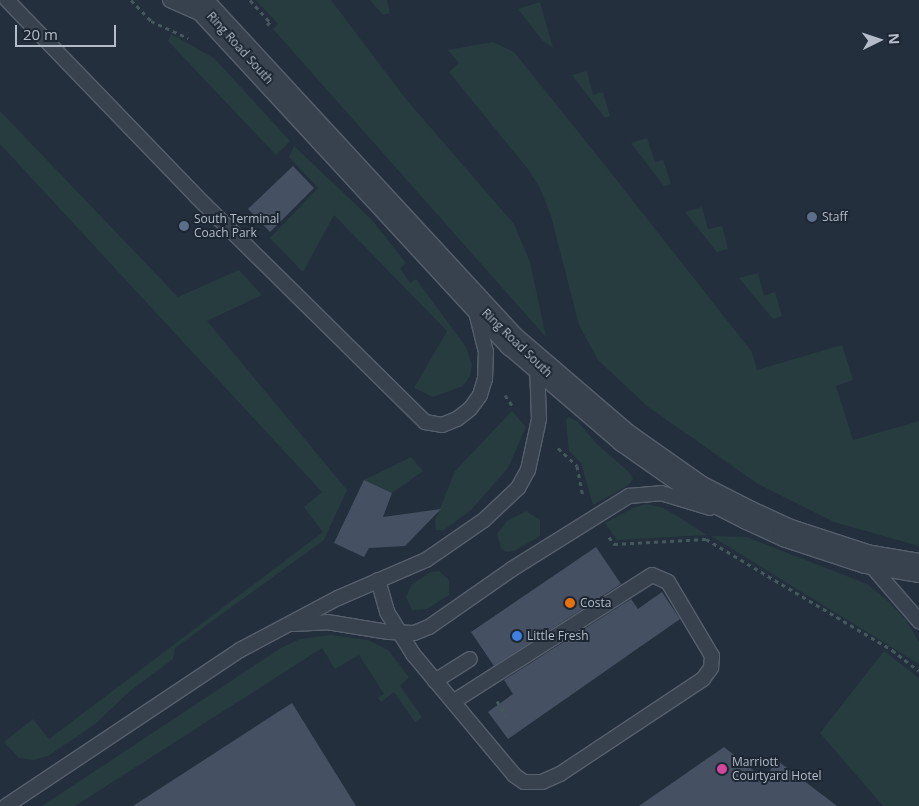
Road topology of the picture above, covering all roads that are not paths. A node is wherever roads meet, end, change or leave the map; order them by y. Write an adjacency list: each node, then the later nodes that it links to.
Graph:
1 (7, 0): 5 (lane)
2 (170, 0): 4 (lane)
3 (197, 0): 4 (street, Ring Road South)
4 (217, 21): 5 (street, Ring Road South)
5 (469, 295): 6 (street, Ring Road South)
6 (537, 364): 7 (street, Ring Road South); 10 (lane)
7 (787, 532): 8 (street, Ring Road South); 13 (lane)
8 (866, 559): 9 (street, Ring Road South); 11 (lane)
9 (919, 568)
10 (378, 580): 12 (lane); 13 (lane)
11 (919, 621)
12 (287, 625): 13 (lane); 17 (lane)
13 (399, 633): 15 (lane)
14 (470, 659): 15 (lane)
15 (435, 681): 16 (lane)
16 (453, 702): 16 (lane)
17 (6, 806)

